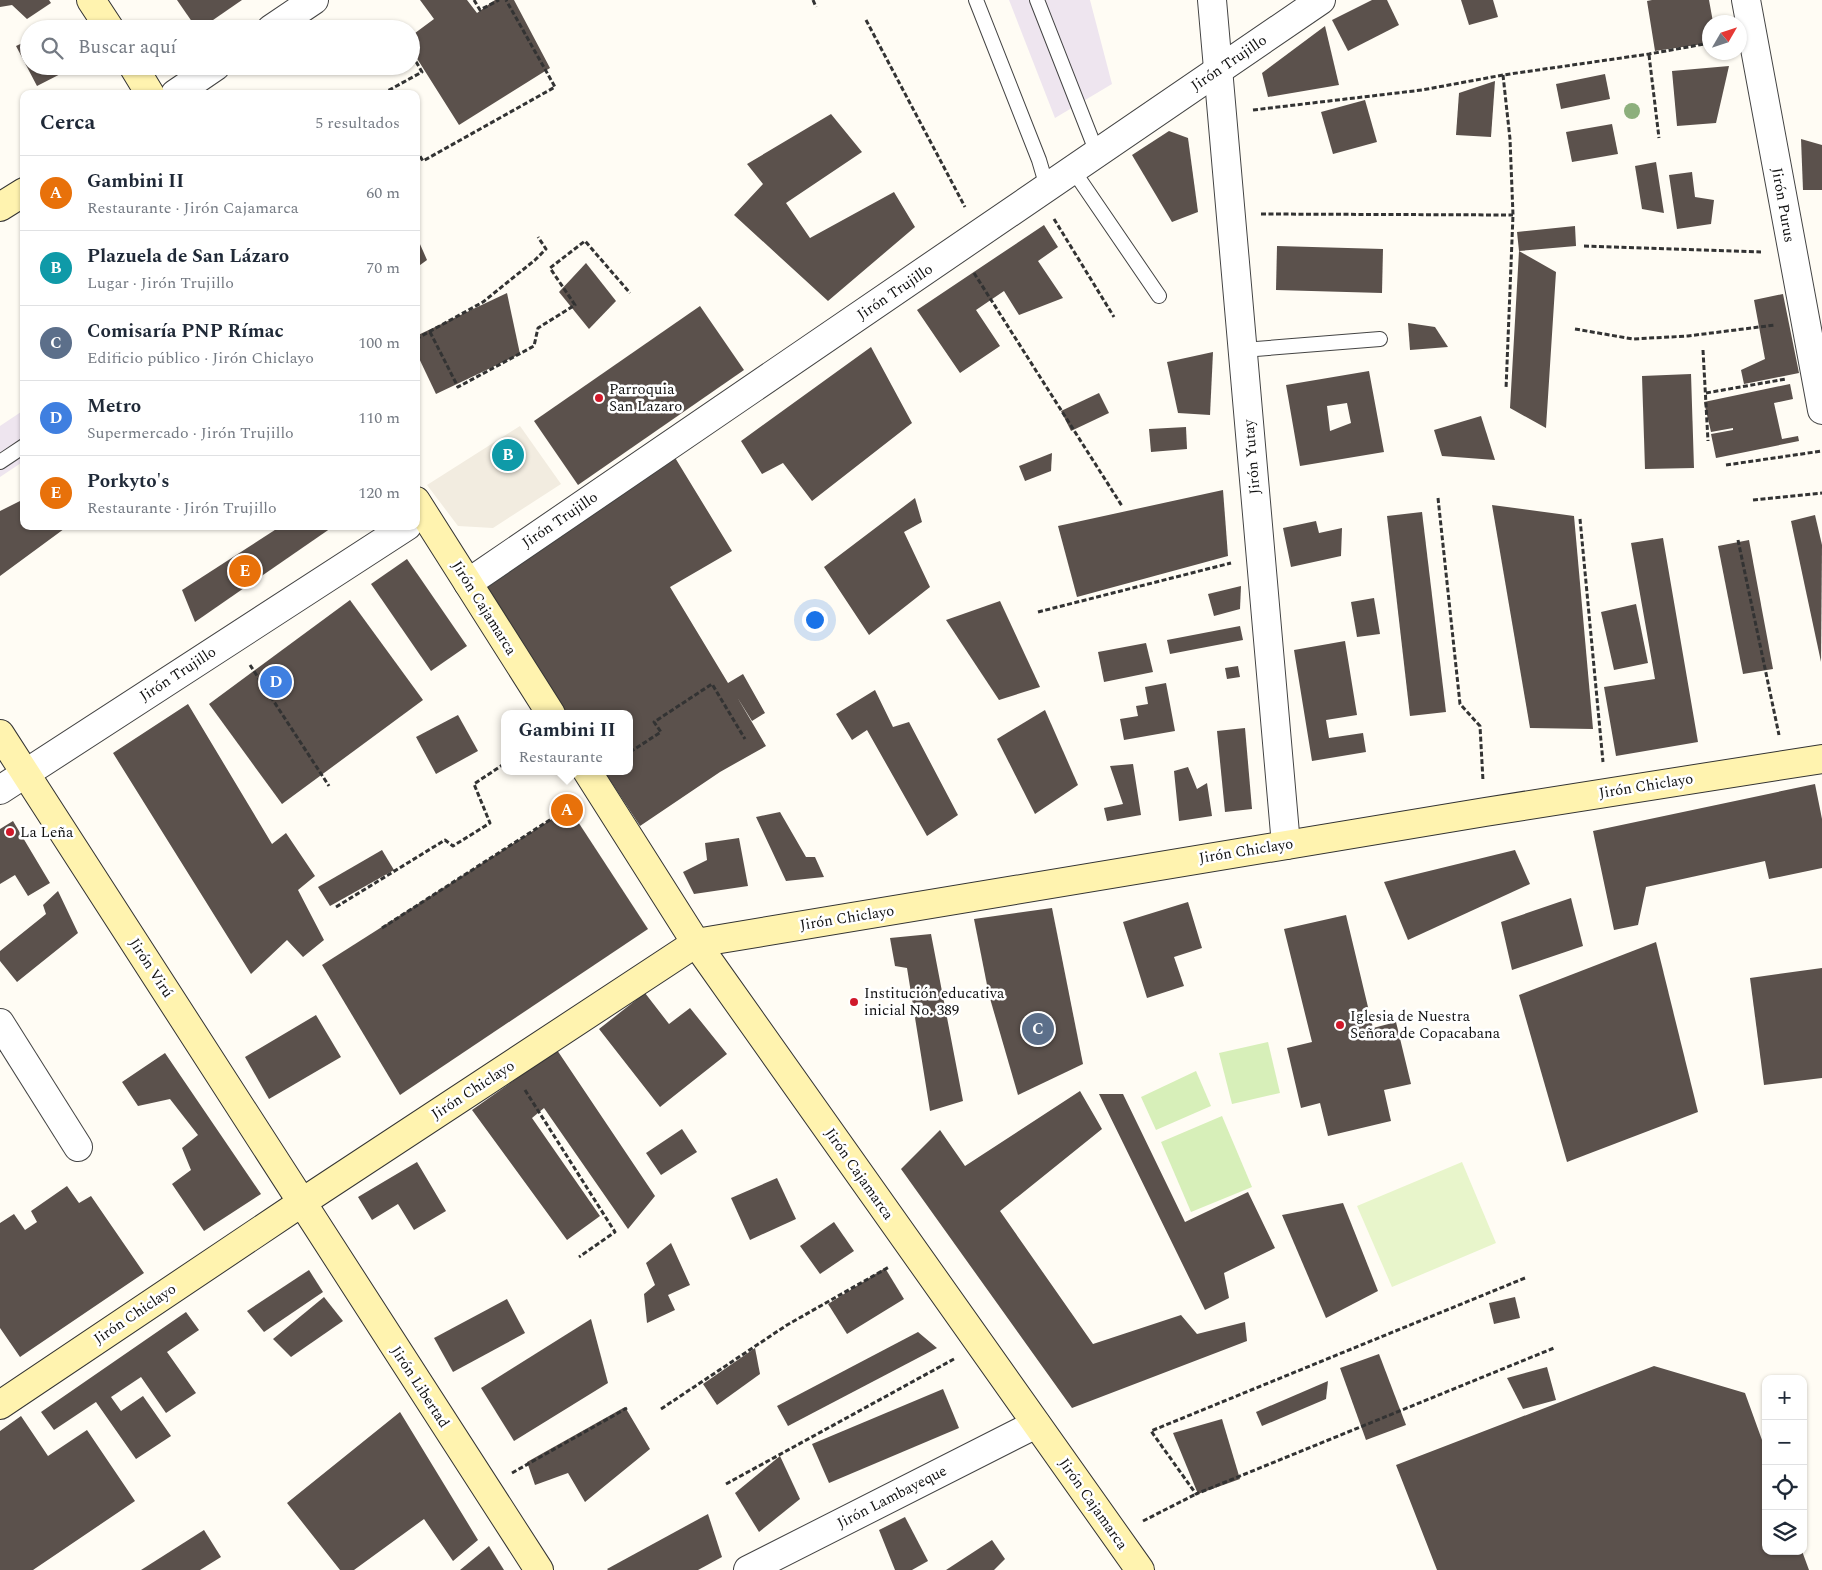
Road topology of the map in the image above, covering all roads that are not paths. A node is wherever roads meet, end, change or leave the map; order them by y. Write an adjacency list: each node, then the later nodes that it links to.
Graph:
1 (91, 0): 8 (street)
2 (314, 0): 9 (street)
3 (976, 0): 17 (lane)
4 (1037, 0): 15 (lane)
5 (1212, 0): 10 (street, Jirón Yutay)
6 (1321, 0): 10 (street, Jirón Trujillo)
7 (1746, 0): 23 (street, Jirón Purus)
8 (104, 20)
9 (284, 20)
10 (1219, 70): 15 (street, Jirón Trujillo); 22 (street, Jirón Yutay)
11 (138, 75): 13 (street)
12 (203, 75): 14 (street)
13 (148, 90)
14 (181, 90)
15 (1097, 153): 16 (street, Jirón Trujillo)
16 (1072, 170): 17 (street, Jirón Trujillo); 20 (lane)
17 (1043, 190): 28 (street, Jirón Trujillo)
18 (20, 194): 19 (street)
19 (0, 207)
20 (1160, 296)
21 (1380, 339): 22 (lane)
22 (1243, 350): 35 (street, Jirón Yutay)
23 (1822, 410)
24 (20, 449): 25 (lane)
25 (0, 462)
26 (420, 521): 28 (street, Jirón Cajamarca)
27 (395, 530): 32 (street, Jirón Trujillo)
28 (468, 583): 29 (street, Jirón Cajamarca)
29 (548, 710)
30 (0, 734): 32 (street, Jirón Virú)
31 (1822, 759): 35 (street, Jirón Chiclayo)
32 (26, 773): 34 (street, Jirón Trujillo); 39 (street, Jirón Virú)
33 (593, 780): 36 (street, Jirón Cajamarca)
34 (0, 790)
35 (1286, 845): 36 (street, Jirón Chiclayo)
36 (696, 943): 39 (street, Jirón Chiclayo); 41 (street, Jirón Cajamarca)
37 (0, 1023): 38 (street)
38 (78, 1147)
39 (301, 1203): 40 (street, Jirón Chiclayo); 42 (street, Jirón Libertad)
40 (0, 1405)
41 (1036, 1424): 43 (street, Jirón Lambayeque); 44 (street, Jirón Cajamarca)
42 (539, 1570)
43 (748, 1570)
44 (1140, 1570)

